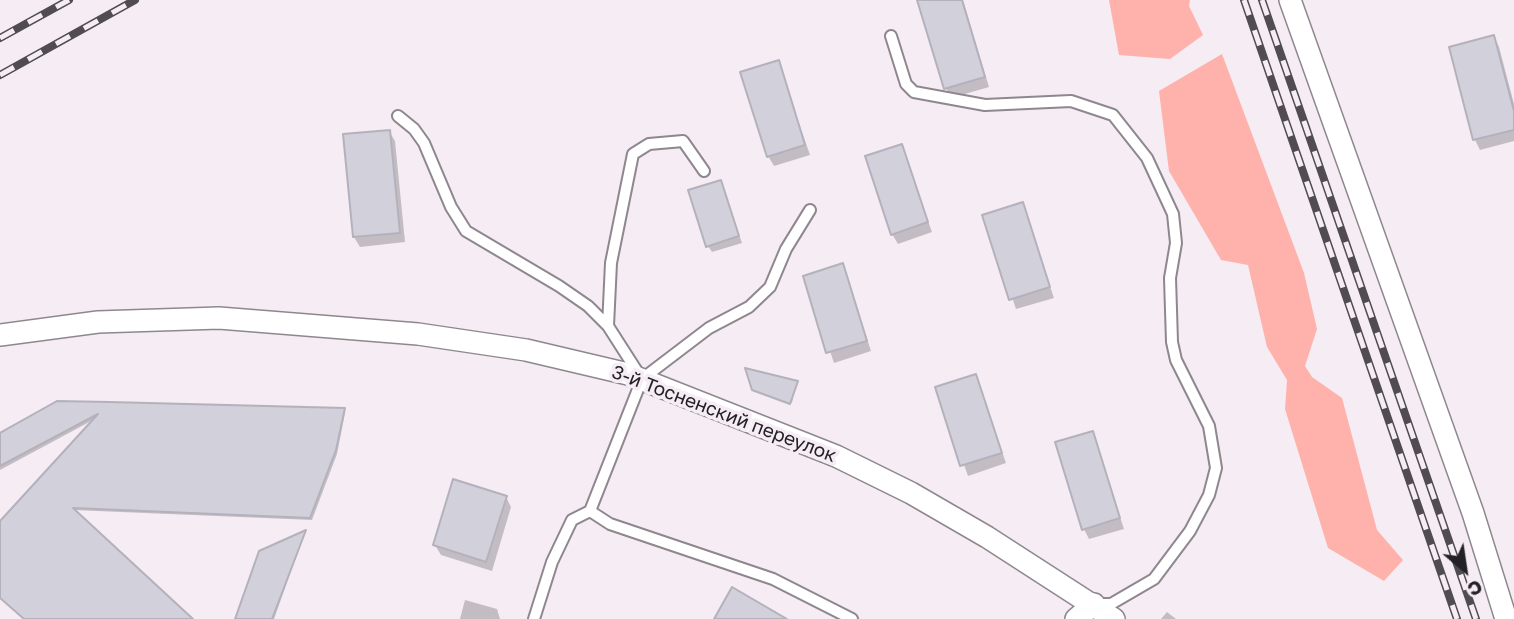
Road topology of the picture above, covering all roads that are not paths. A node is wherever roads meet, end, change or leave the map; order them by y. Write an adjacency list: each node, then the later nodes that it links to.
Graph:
1 (1290, 0): 15 (street)
2 (891, 36): 10 (lane)
3 (398, 116): 6 (lane)
4 (704, 171): 6 (lane)
5 (810, 210): 8 (lane)
6 (608, 326): 8 (lane)
7 (0, 335): 8 (street, 3-й Тосненский переулок)
8 (642, 379): 9 (lane); 10 (street, 3-й Тосненский переулок)
9 (590, 511): 11 (lane); 12 (lane)
10 (1094, 604): 13 (street); 14 (street, 3-й Тосненский переулок)
11 (534, 619)
12 (852, 619)
13 (1076, 619)
14 (1114, 619)
15 (1506, 619)

